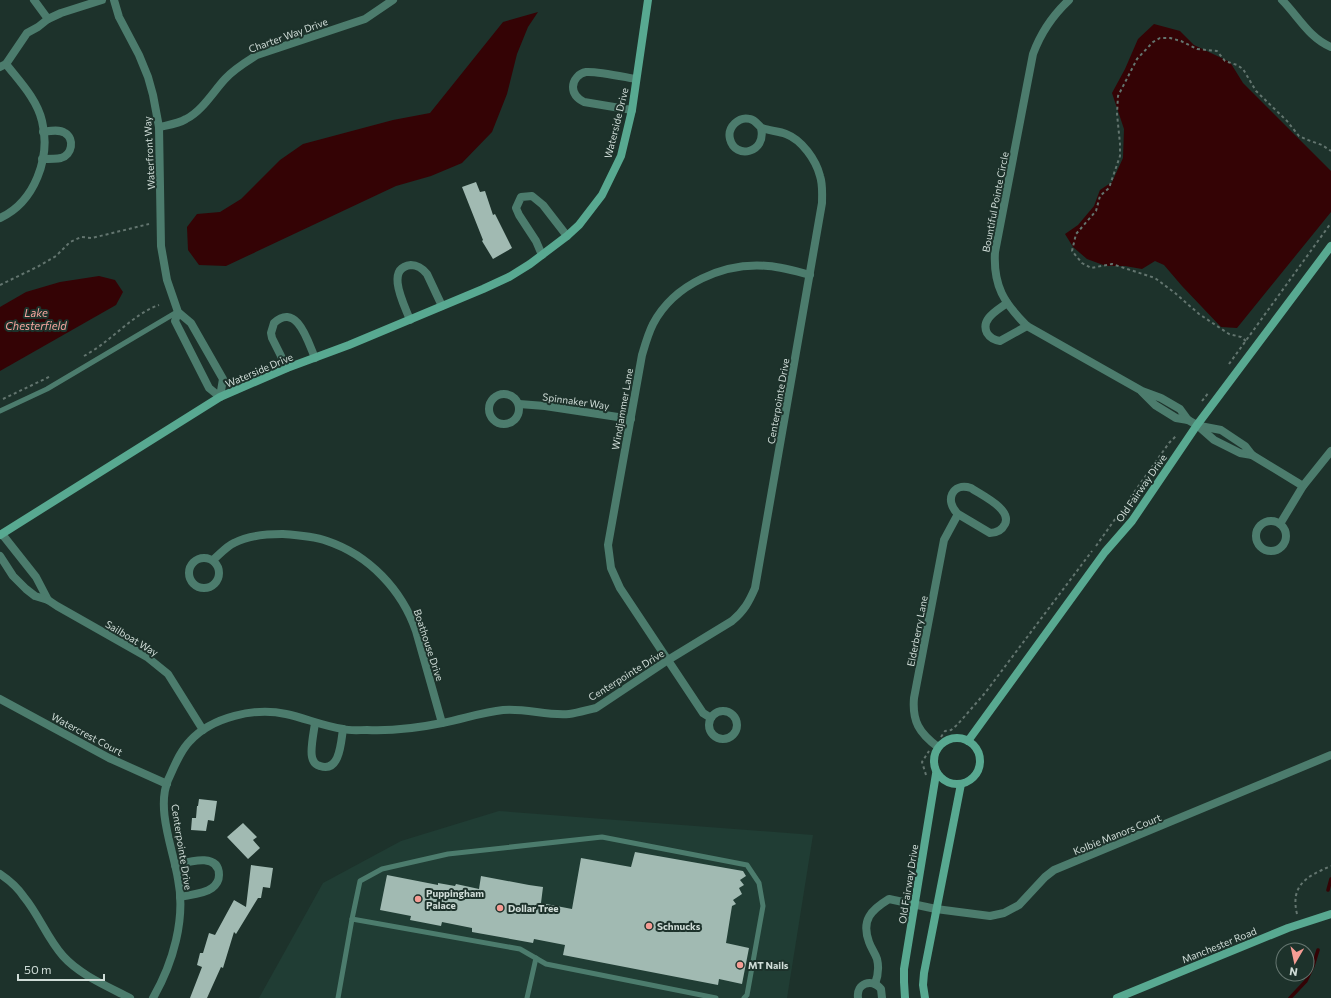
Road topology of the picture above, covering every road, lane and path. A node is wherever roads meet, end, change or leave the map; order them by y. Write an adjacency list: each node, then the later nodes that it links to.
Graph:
1 (34, 0): 8 (street)
2 (102, 0): 8 (street)
3 (114, 0): 13 (street, Waterfront Way)
4 (393, 0): 13 (street, Charter Way Drive)
5 (648, 0): 11 (street, Waterside Drive)
6 (1069, 0): 26 (street, Bountiful Pointe Circle)
7 (1282, 0): 9 (street)
8 (48, 19): 10 (street)
9 (1331, 47)
10 (3, 65): 15 (street)
11 (636, 79): 12 (street, Waterside Drive); 12 (street)
12 (632, 110): 21 (street, Waterside Drive)
13 (159, 127): 29 (street, Waterfront Way)
14 (761, 128): 14 (street, Centerpointe Drive); 24 (street, Centerpointe Drive)
15 (43, 132): 17 (street); 17 (street)
16 (1331, 151): 32 (path)
17 (42, 159): 18 (street)
18 (0, 218)
19 (149, 224): 25 (path)
20 (1331, 224): 32 (path)
21 (567, 236): 23 (street, Waterside Drive); 23 (street)
22 (1331, 246): 45 (street, Old Fairway Drive)
23 (542, 255): 28 (street, Waterside Drive)
24 (810, 275): 44 (street, Windjammer Lane); 54 (street, Centerpointe Drive)
25 (0, 285)
26 (1007, 303): 31 (street, Bountiful Pointe Circle); 31 (street)
27 (159, 305): 34 (path)
28 (442, 306): 30 (street, Waterside Drive); 30 (street)
29 (178, 312): 39 (street, Waterfront Way); 39 (street, Waterfront Way); 43 (lane)
30 (410, 320): 33 (street, Waterside Drive)
31 (1027, 326): 45 (street, Bountiful Pointe Circle)
32 (1246, 340): 36 (path)
33 (315, 358): 35 (street, Waterside Drive); 35 (street)
34 (80, 359)
35 (287, 368): 39 (street, Waterside Drive)
36 (1225, 370)
37 (55, 374): 40 (path)
38 (1211, 388): 41 (path)
39 (220, 397): 50 (street, Waterside Drive)
40 (0, 401)
41 (1200, 403)
42 (519, 404): 44 (street, Spinnaker Way)
43 (0, 411)
44 (631, 419): 54 (street, Windjammer Lane)
45 (1192, 422): 47 (street); 61 (path); 62 (street, Old Fairway Drive)
46 (1331, 451): 47 (street)
47 (1303, 486): 49 (street)
48 (958, 514): 48 (street); 63 (street, Elderberry Lane)
49 (1280, 524)
50 (1, 534): 53 (street)
51 (0, 556): 53 (street, Sailboat Way)
52 (213, 560): 58 (street, Boathouse Drive)
53 (48, 600): 60 (street, Sailboat Way)
54 (668, 660): 56 (street, Windjammer Lane); 58 (street, Centerpointe Drive)
55 (0, 699): 66 (street, Watercrest Court)
56 (711, 718)
57 (315, 723): 59 (street, Centerpointe Drive); 59 (street); 60 (street, Centerpointe Drive)
58 (442, 723): 59 (street, Centerpointe Drive)
59 (343, 729)
60 (203, 730): 66 (street, Centerpointe Drive)
61 (945, 731)
62 (968, 741): 63 (street); 67 (street)
63 (938, 747): 65 (street, Old Fairway Drive)
64 (1331, 755): 73 (street, Kolbie Manors Court)
65 (936, 774): 67 (street); 72 (street, Old Fairway Drive)
66 (167, 784): 68 (street, Centerpointe Drive)
67 (961, 784): 73 (street)
68 (175, 865): 71 (street, Centerpointe Drive); 71 (street)
69 (1331, 866): 74 (path)
70 (0, 874): 79 (street)
71 (180, 898): 80 (street, Centerpointe Drive)
72 (916, 904): 73 (street, Kolbie Manors Court); 78 (street, Kolbie Manors Court); 87 (street, Old Fairway Drive)
73 (936, 909): 88 (street)
74 (1297, 914)
75 (1331, 914): 89 (street, Manchester Road)
76 (352, 919): 77 (lane); 81 (lane); 84 (lane)
77 (536, 958): 82 (lane); 83 (lane)
78 (875, 984): 85 (street); 86 (street)
79 (130, 998)
80 (153, 998)
81 (338, 998)
82 (527, 998)
83 (716, 998)
84 (744, 998)
85 (858, 998)
86 (882, 998)
87 (905, 998)
88 (925, 998)
89 (1117, 998)

